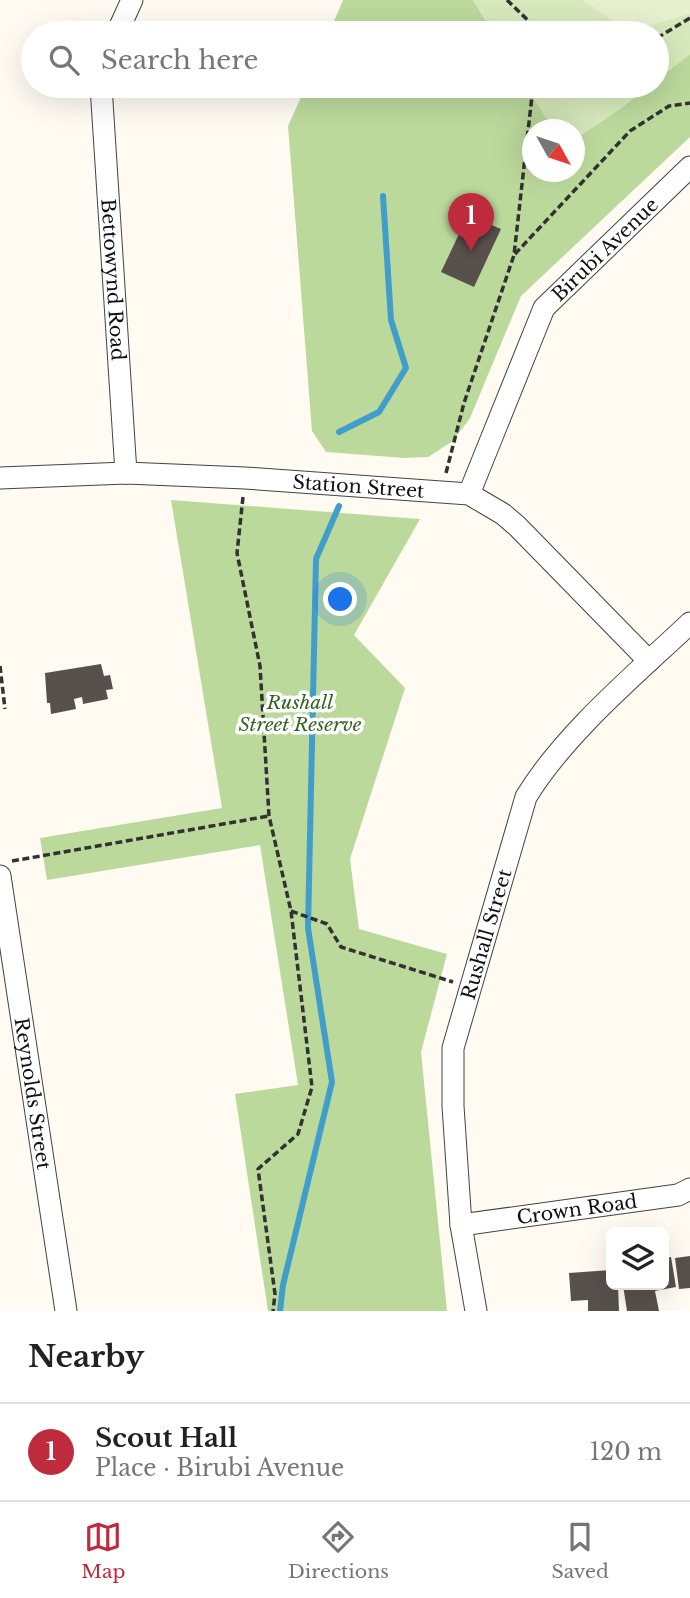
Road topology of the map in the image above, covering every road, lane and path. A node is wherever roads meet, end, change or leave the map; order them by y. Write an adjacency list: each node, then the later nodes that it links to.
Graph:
1 (132, 0): 4 (street)
2 (507, 0): 5 (path)
3 (690, 18): 6 (path)
4 (122, 21)
5 (529, 21)
6 (669, 31)
7 (102, 98): 12 (street, Bettowynd Road)
8 (532, 98): 11 (path)
9 (690, 103): 11 (path)
10 (690, 167): 16 (street, Birubi Avenue)
11 (513, 255): 15 (path)
12 (126, 473): 13 (street, Station Street); 14 (street, Station Street)
13 (0, 478)
14 (245, 478): 15 (street, Station Street); 21 (path)
15 (441, 492): 16 (street, Station Street)
16 (469, 494): 18 (street, Station Street)
17 (690, 623): 18 (street, Rushall Street)
18 (649, 662): 25 (street, Rushall Street)
19 (0, 666): 20 (path)
20 (5, 709)
21 (269, 816): 22 (path); 24 (path)
22 (0, 863)
23 (0, 876): 28 (street, Reynolds Street)
24 (291, 911): 25 (path); 29 (path)
25 (469, 987): 27 (street, Rushall Street)
26 (690, 1189): 27 (street, Crown Road)
27 (461, 1225): 30 (street, Rushall Street)
28 (66, 1311)
29 (273, 1311)
30 (476, 1311)

